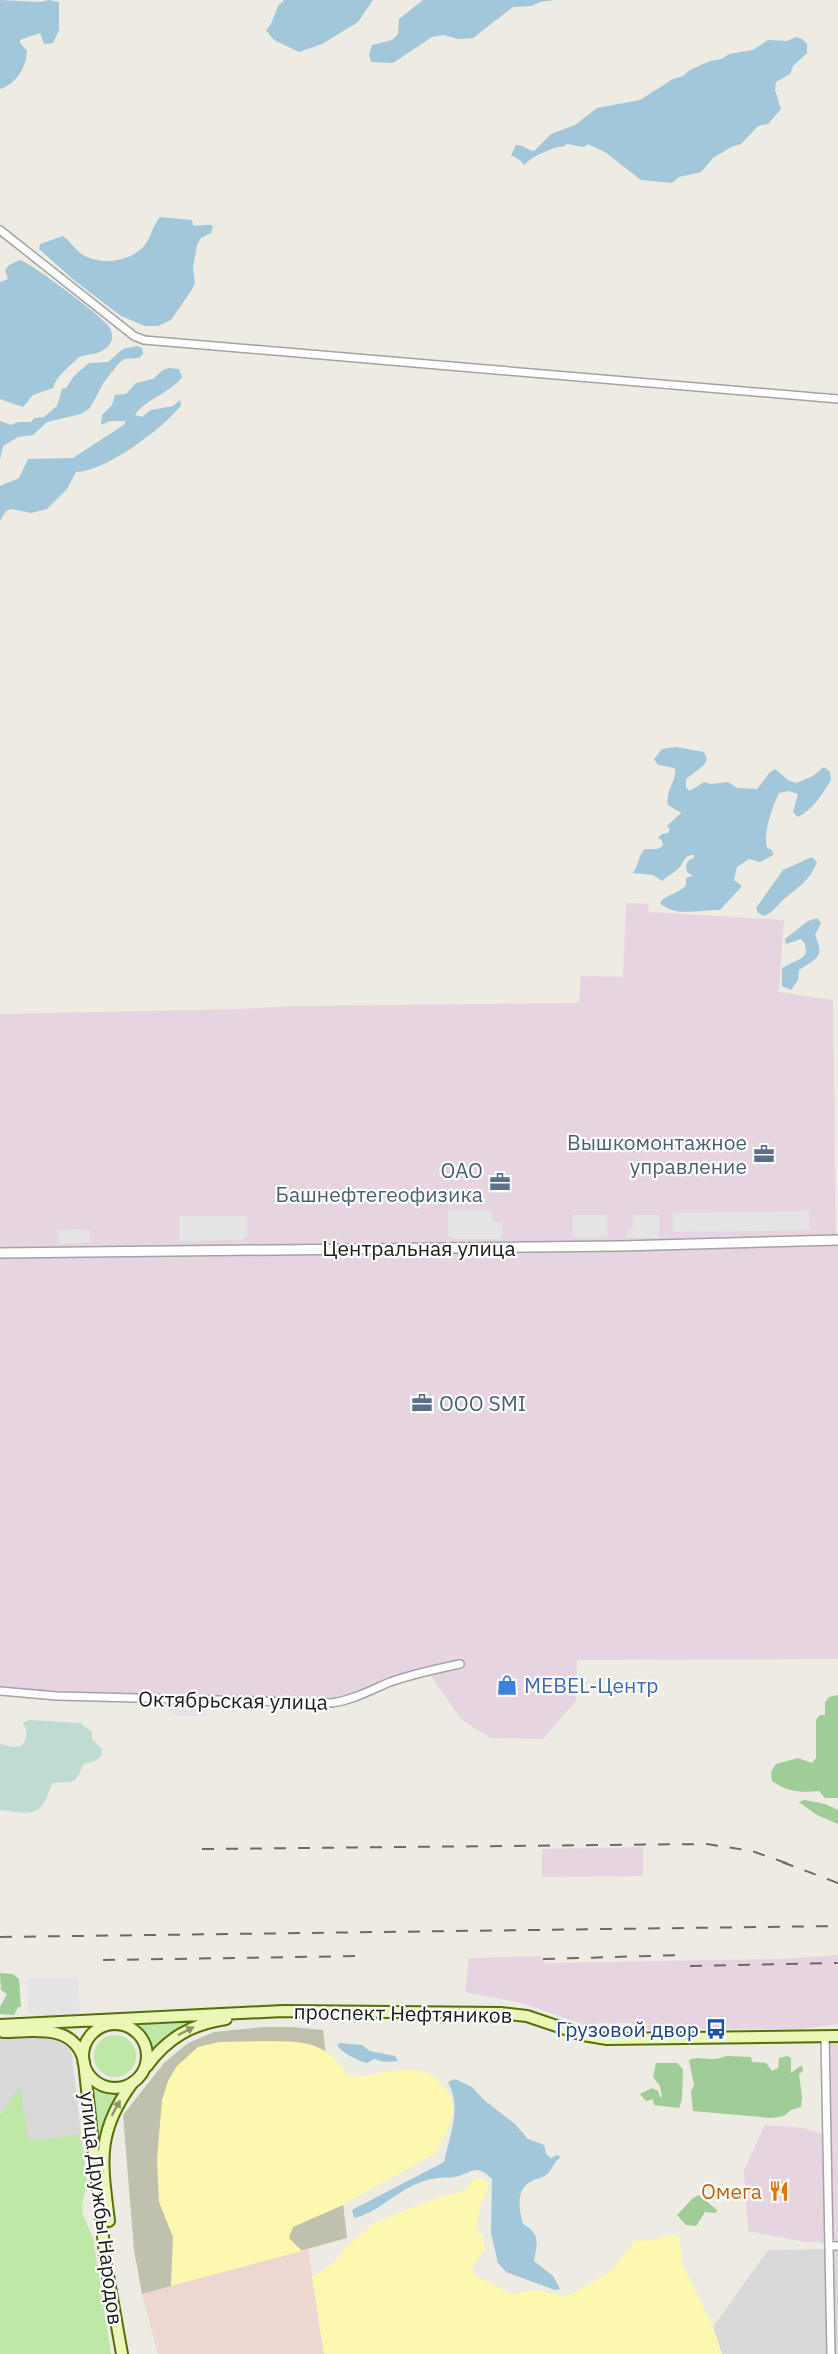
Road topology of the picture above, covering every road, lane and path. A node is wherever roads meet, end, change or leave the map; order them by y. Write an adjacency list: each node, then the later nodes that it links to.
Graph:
1 (0, 230): 2 (street)
2 (838, 399)
3 (838, 1240): 4 (street, Центральная улица)
4 (0, 1253)
5 (460, 1664): 6 (street, Октябрьская улица)
6 (0, 1691)
7 (283, 2011): 8 (main road, проспект Нефтяников); 13 (main road, проспект Нефтяников); 16 (main road, one-way to 7)
8 (139, 2018): 9 (main road, проспект Нефтяников); 10 (main road)
9 (85, 2022): 10 (main road); 11 (main road, проспект Нефтяников)
10 (112, 2024): 15 (main road); 16 (main road)
11 (0, 2025)
12 (0, 2032): 15 (main road)
13 (825, 2036): 14 (main road, проспект Нефтяников); 18 (street)
14 (838, 2036)
15 (83, 2060): 17 (main road); 20 (main road, улица Дружбы Народов)
16 (144, 2070): 17 (main road)
17 (133, 2082): 21 (main road, улица Дружбы Народов, one-way to 17)
18 (829, 2246): 19 (street); 22 (street)
19 (838, 2246)
20 (122, 2354)
21 (129, 2354)
22 (831, 2354)

